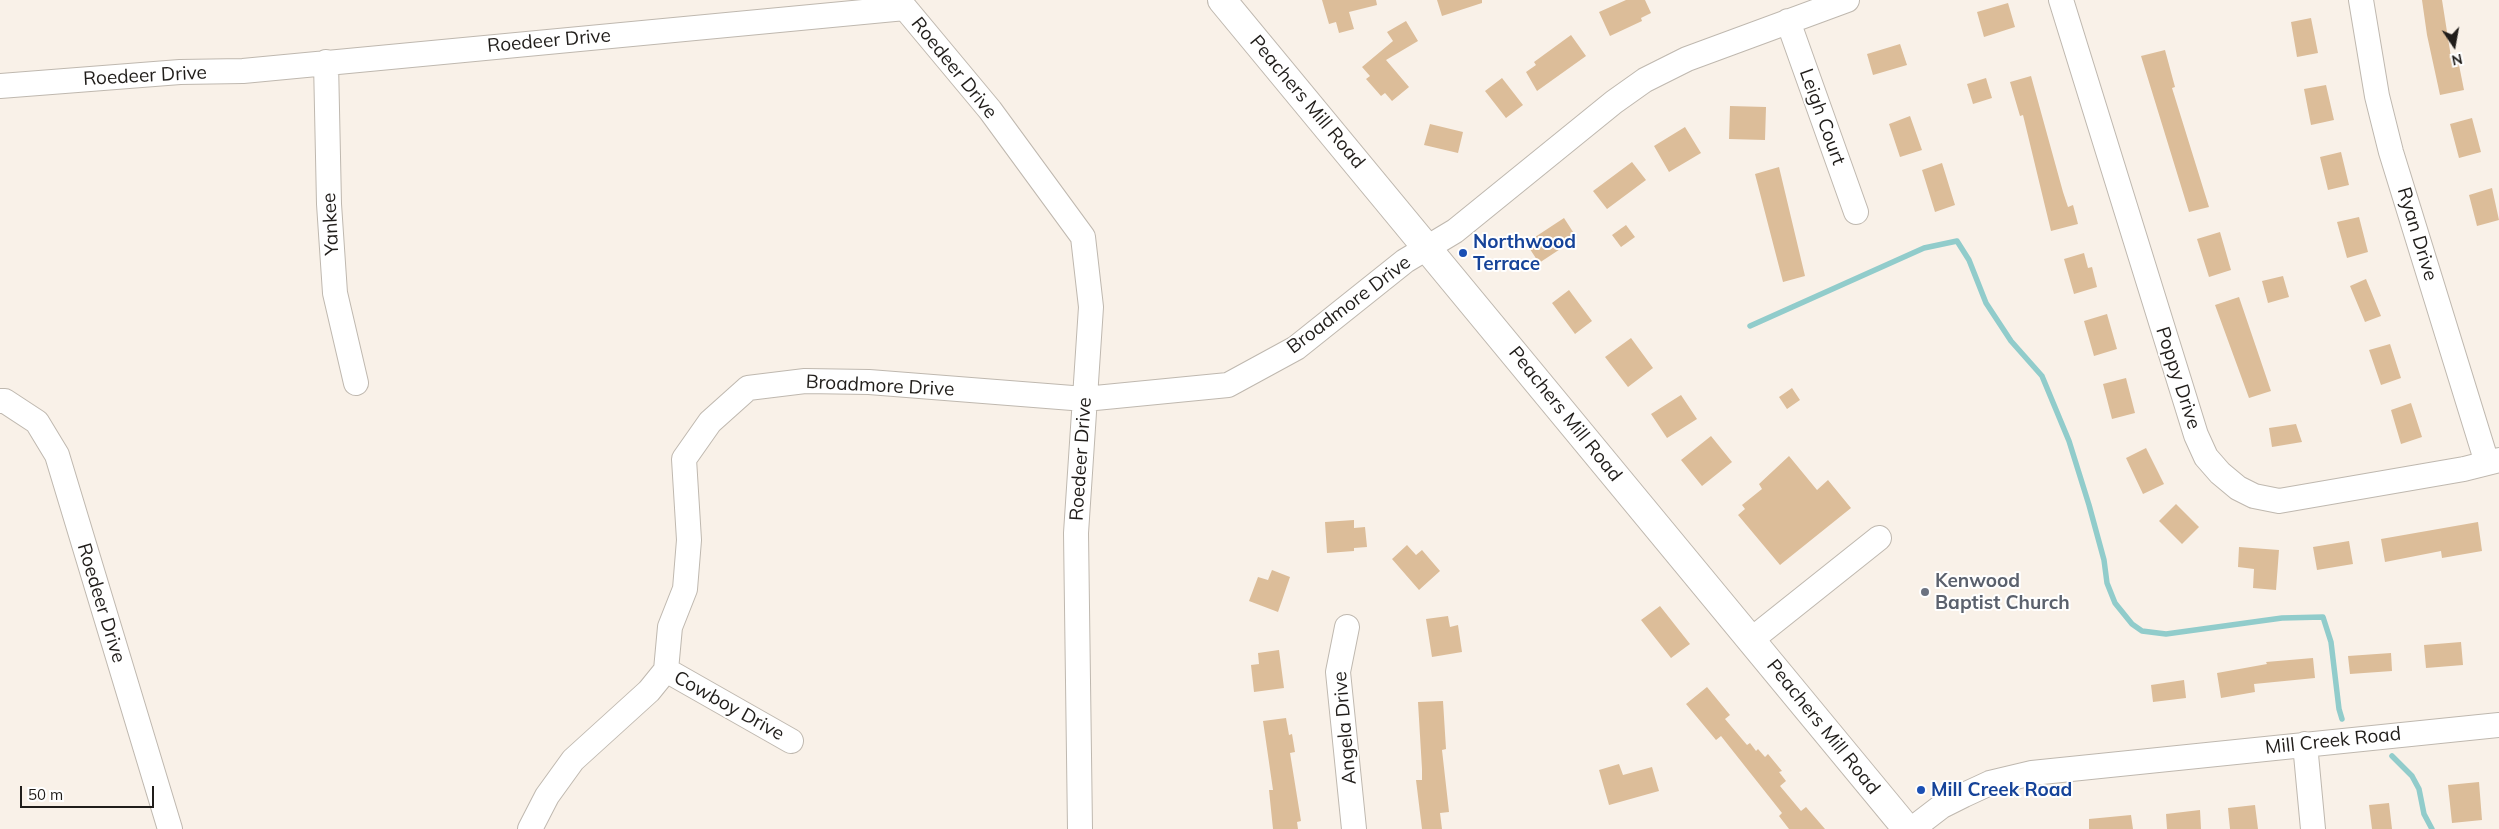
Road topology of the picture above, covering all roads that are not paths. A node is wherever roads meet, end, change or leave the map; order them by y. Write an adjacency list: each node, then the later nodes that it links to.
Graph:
1 (1222, 0): 9 (main road, Peachers Mill Road)
2 (1847, 0): 5 (street)
3 (2061, 0): 13 (street, Poppy Drive)
4 (2361, 0): 13 (street, Ryan Drive)
5 (1788, 21): 8 (street, Leigh Court); 9 (street)
6 (326, 62): 7 (street, Roedeer Drive); 10 (street, Yankee); 11 (street, Roedeer Drive)
7 (0, 86)
8 (1856, 212)
9 (1429, 248): 11 (street, Broadmore Drive); 16 (main road, Peachers Mill Road)
10 (356, 383)
11 (1085, 399): 17 (street, Broadmore Drive); 23 (street, Roedeer Drive)
12 (0, 401): 21 (street, Roedeer Drive)
13 (2493, 462)
14 (1879, 538): 16 (street)
15 (1347, 627): 24 (street, Angela Drive)
16 (1751, 640): 25 (main road, Peachers Mill Road)
17 (666, 670): 19 (street, Cowboy Drive); 22 (street)
18 (2499, 725): 20 (street, Mill Creek Road)
19 (791, 741)
20 (2305, 744): 26 (street, Mill Creek Road); 27 (street)
21 (170, 829)
22 (530, 829)
23 (1080, 829)
24 (1354, 829)
25 (1907, 829)
26 (1912, 829)
27 (2313, 829)

